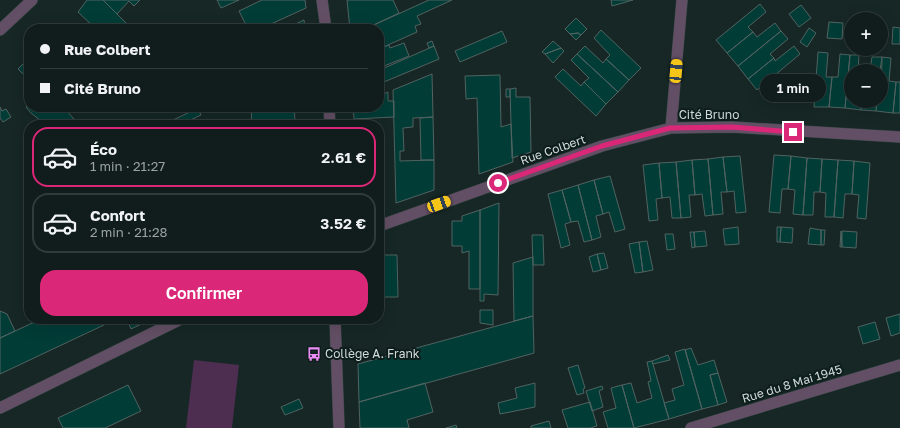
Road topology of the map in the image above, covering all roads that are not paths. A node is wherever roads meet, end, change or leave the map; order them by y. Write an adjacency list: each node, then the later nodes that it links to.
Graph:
1 (32, 0): 5 (street)
2 (322, 0): 4 (street)
3 (682, 0): 6 (street, Cité Bruno)
4 (325, 24)
5 (0, 30)
6 (670, 128): 7 (street, Cité Bruno); 8 (street, Rue Colbert)
7 (900, 137)
8 (384, 224)
9 (170, 324): 12 (street)
10 (335, 324): 13 (street)
11 (900, 365): 14 (street, Rue du 8 Mai 1945)
12 (0, 408)
13 (339, 428)
14 (691, 428)

